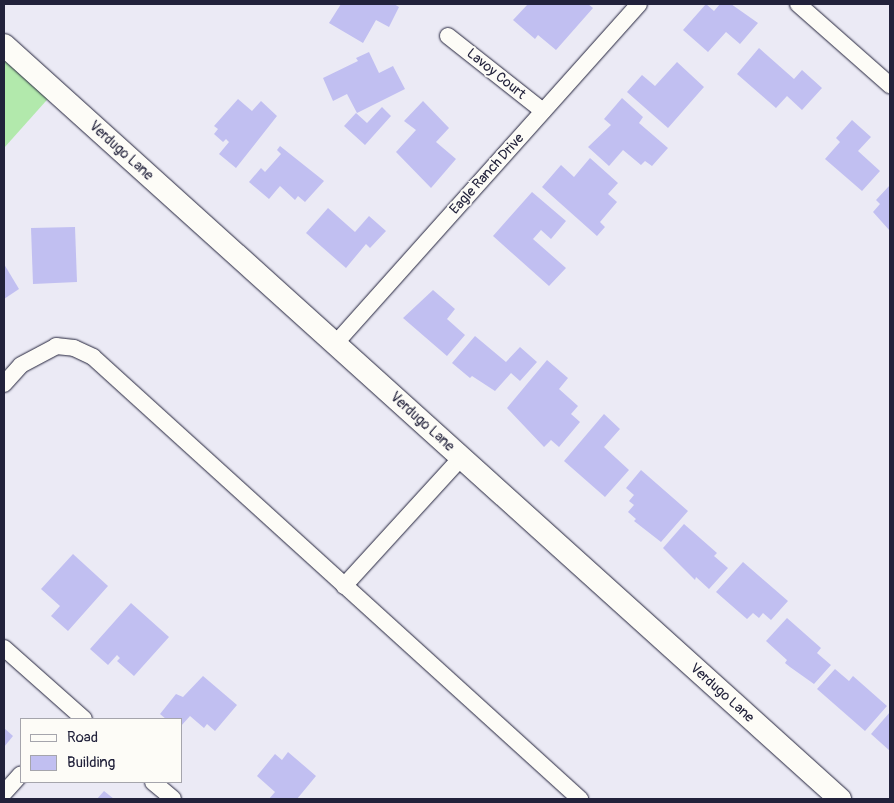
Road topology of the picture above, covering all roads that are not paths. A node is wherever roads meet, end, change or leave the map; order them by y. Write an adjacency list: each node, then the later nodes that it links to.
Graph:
1 (639, 4): 6 (street, Eagle Ranch Drive)
2 (798, 4): 5 (street)
3 (448, 36): 6 (street, Lavoy Court)
4 (4, 45): 7 (street, Verdugo Lane)
5 (890, 85)
6 (543, 111): 7 (street, Eagle Ranch Drive)
7 (335, 344): 9 (street, Verdugo Lane)
8 (4, 384): 10 (street)
9 (461, 458): 10 (street); 18 (street, Verdugo Lane)
10 (344, 586): 17 (street)
11 (4, 648): 12 (street)
12 (77, 717)
13 (20, 775): 15 (street)
14 (154, 783): 16 (street)
15 (4, 793)
16 (173, 799)
17 (580, 799)
18 (840, 799)

